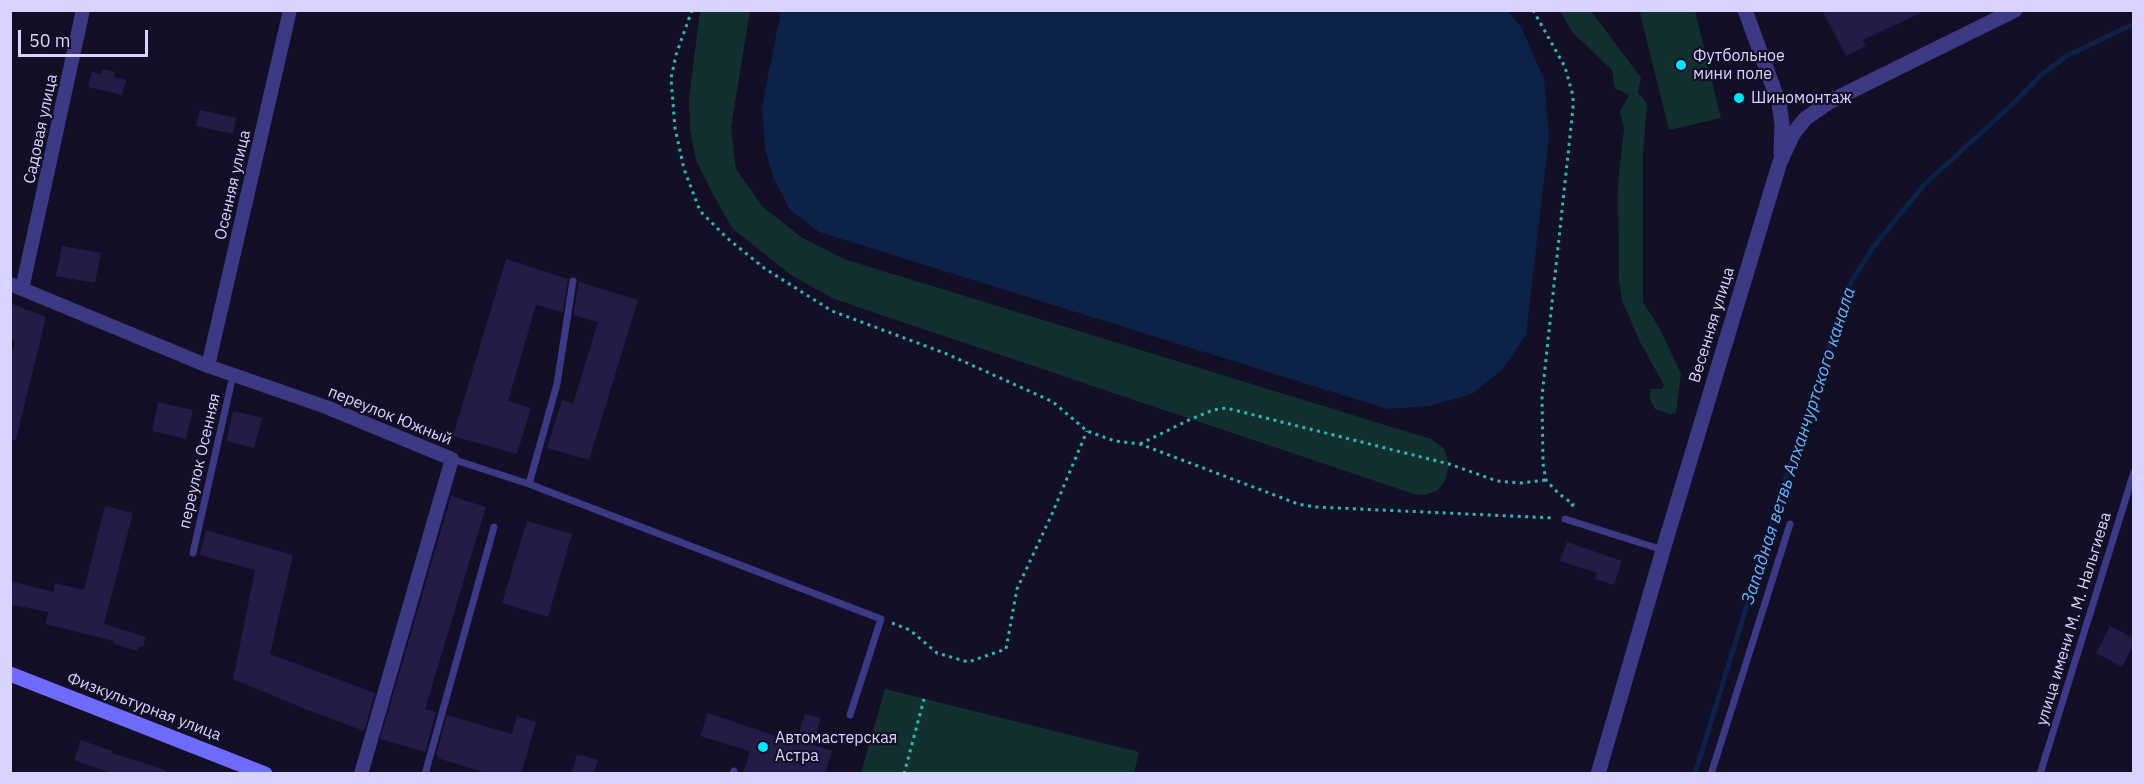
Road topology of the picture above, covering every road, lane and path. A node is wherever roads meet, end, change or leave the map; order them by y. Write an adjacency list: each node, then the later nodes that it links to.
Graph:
1 (83, 10): 9 (street, Садовая улица)
2 (290, 10): 10 (street, Осенняя улица)
3 (692, 10): 12 (path)
4 (1533, 10): 16 (path)
5 (1745, 10): 7 (street)
6 (2007, 12): 7 (street, Весенняя улица)
7 (1780, 162): 21 (street, Весенняя улица)
8 (573, 281): 17 (lane)
9 (16, 286): 10 (street, переулок Южный)
10 (208, 366): 11 (street, переулок Южный)
11 (233, 375): 14 (street, переулок Южный); 22 (lane, переулок Осенняя)
12 (1087, 431): 13 (path); 23 (path)
13 (1140, 444): 16 (path); 18 (path)
14 (452, 459): 17 (lane); 28 (street, переулок Южный)
15 (2133, 472): 33 (lane, улица имени М. М. Нальгиева)
16 (1546, 480): 18 (path)
17 (529, 484): 23 (lane)
18 (1565, 519): 21 (lane)
19 (1790, 524): 32 (lane)
20 (494, 527): 29 (lane)
21 (1663, 550): 31 (street, Весенняя улица)
22 (193, 553)
23 (881, 619): 26 (lane)
24 (10, 674): 27 (main road, Физкультурная улица)
25 (924, 699): 30 (path)
26 (850, 716)
27 (265, 774)
28 (361, 774)
29 (425, 774)
30 (904, 774)
31 (1598, 774)
32 (1711, 774)
33 (2040, 774)

